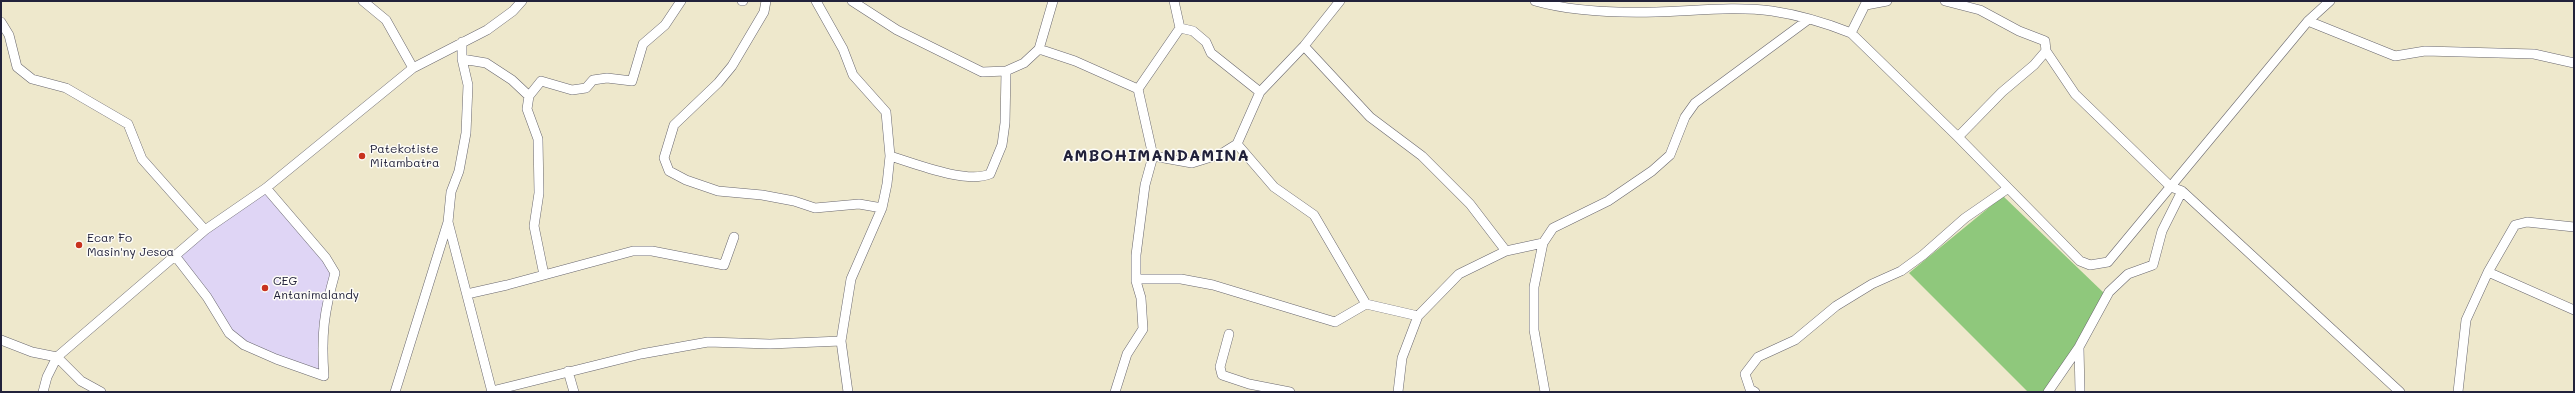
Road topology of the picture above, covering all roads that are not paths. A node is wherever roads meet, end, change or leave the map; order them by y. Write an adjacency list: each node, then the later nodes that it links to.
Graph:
1 (363, 1): 26 (street)
2 (522, 1): 20 (street)
3 (681, 1): 30 (street)
4 (766, 1): 39 (street)
5 (816, 1): 33 (street)
6 (852, 1): 27 (street)
7 (1053, 1): 22 (street)
8 (1174, 1): 18 (street)
9 (1340, 1): 21 (street)
10 (1535, 1): 15 (street)
11 (1888, 1): 14 (street)
12 (1945, 1): 23 (street)
13 (2330, 1): 16 (street)
14 (1866, 3): 19 (street)
15 (1809, 19): 19 (street); 44 (street)
16 (2308, 21): 25 (street); 35 (street)
17 (1, 22): 42 (street)
18 (1180, 28): 28 (street); 29 (street)
19 (1851, 33): 31 (street)
20 (462, 42): 24 (street); 26 (street)
21 (1304, 46): 29 (street); 45 (street)
22 (1039, 49): 27 (street); 28 (street)
23 (2046, 51): 31 (street); 35 (street)
24 (462, 59): 30 (street); 40 (street)
25 (2574, 63)
26 (413, 68): 36 (street)
27 (1006, 71): 33 (street)
28 (1138, 89): 34 (street)
29 (1260, 92): 32 (street)
30 (529, 96): 48 (street)
31 (1958, 137): 37 (street)
32 (1237, 144): 34 (street); 51 (street)
33 (890, 156): 39 (street)
34 (1153, 156): 49 (street)
35 (2170, 187): 37 (street); 38 (street)
36 (266, 188): 42 (street); 46 (street)
37 (2007, 188): 70 (street)
38 (2182, 192): 57 (street); 73 (street)
39 (882, 208): 56 (street)
40 (448, 222): 50 (street); 62 (street)
41 (2574, 227): 47 (street)
42 (205, 230): 46 (street)
43 (734, 237): 48 (street)
44 (1543, 243): 45 (street); 69 (street)
45 (1506, 251): 53 (street)
46 (176, 257): 58 (street)
47 (2488, 272): 52 (street); 74 (street)
48 (544, 275): 50 (street)
49 (1136, 279): 51 (street); 66 (street)
50 (467, 294): 63 (street)
51 (1366, 304): 53 (street)
52 (2574, 310)
53 (1418, 316): 68 (street)
54 (1229, 334): 67 (street)
55 (1, 340): 58 (street)
56 (841, 341): 59 (street); 65 (street)
57 (2079, 347): 71 (street); 72 (street)
58 (57, 358): 60 (street); 61 (street)
59 (568, 371): 63 (street); 64 (street)
60 (43, 392)
61 (101, 392)
62 (395, 392)
63 (492, 392)
64 (574, 392)
65 (848, 392)
66 (1115, 392)
67 (1290, 392)
68 (1398, 392)
69 (1545, 392)
70 (1755, 392)
71 (2048, 392)
72 (2080, 392)
73 (2400, 392)
74 (2458, 392)

